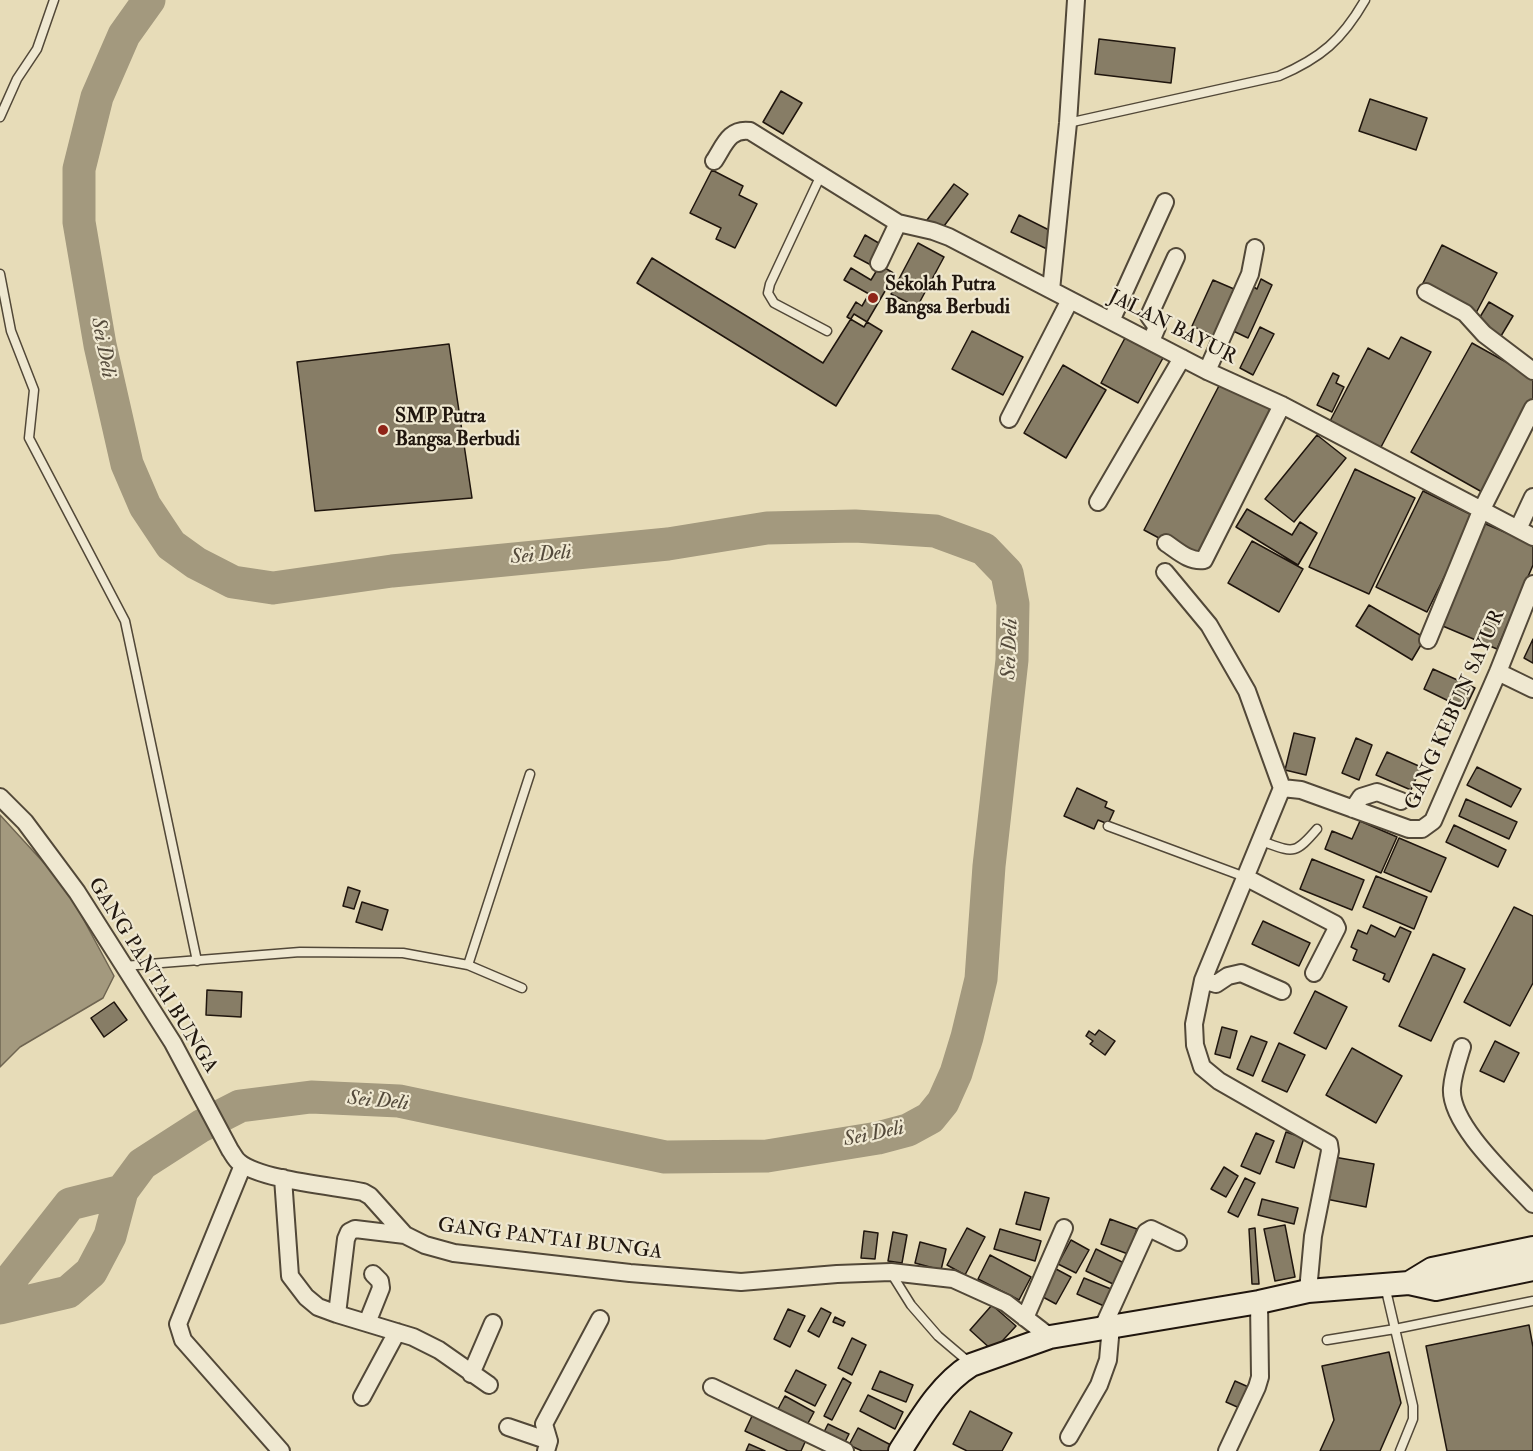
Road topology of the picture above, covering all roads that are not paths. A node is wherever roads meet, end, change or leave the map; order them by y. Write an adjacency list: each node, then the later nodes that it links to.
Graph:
1 (54, 0): 4 (lane)
2 (1076, 0): 5 (street)
3 (1365, 0): 5 (lane)
4 (0, 117)
5 (1068, 123): 14 (street)
6 (714, 161): 7 (street)
7 (821, 175): 9 (street); 18 (lane)
8 (1165, 202): 17 (street)
9 (898, 224): 12 (street); 14 (street, JALAN BAYUR)
10 (1255, 248): 21 (street)
11 (1176, 257): 19 (street)
12 (879, 263)
13 (0, 274): 45 (lane)
14 (1051, 290): 16 (street, JALAN BAYUR)
15 (1426, 291): 22 (street)
16 (1070, 300): 17 (street, JALAN BAYUR); 25 (street)
17 (1111, 321): 19 (street, JALAN BAYUR)
18 (827, 331)
19 (1150, 341): 20 (street, JALAN BAYUR)
20 (1182, 358): 21 (street, JALAN BAYUR); 27 (street)
21 (1207, 371): 23 (street, JALAN BAYUR)
22 (1533, 371)
23 (1282, 405): 28 (street, JALAN BAYUR); 30 (street)
24 (1533, 408): 28 (street)
25 (1009, 418)
26 (1533, 497): 29 (street)
27 (1098, 502)
28 (1481, 511): 29 (street, JALAN BAYUR); 33 (street)
29 (1526, 533)
30 (1166, 543)
31 (1165, 572): 37 (street)
32 (1533, 584): 34 (street, GANG KEBUN SAYUR)
33 (1428, 640)
34 (1498, 672): 35 (street); 40 (street, GANG KEBUN SAYUR)
35 (1533, 689)
36 (530, 774): 46 (lane)
37 (1282, 788): 40 (street, GANG KEBUN SAYUR); 43 (street)
38 (0, 797): 47 (street, GANG PANTAI BUNGA)
39 (1401, 801): 40 (street)
40 (1353, 809)
41 (1108, 826): 44 (lane)
42 (1317, 829): 43 (lane)
43 (1262, 841): 44 (street)
44 (1245, 877): 48 (street); 49 (street)
45 (197, 960): 46 (lane); 47 (lane)
46 (468, 965): 50 (lane)
47 (124, 966): 53 (street, GANG PANTAI BUNGA)
48 (1314, 973)
49 (1203, 980): 51 (street); 65 (street)
50 (522, 988)
51 (1282, 991)
52 (1461, 1047): 55 (street)
53 (243, 1165): 54 (street, GANG PANTAI BUNGA); 86 (street)
54 (283, 1178): 57 (street, GANG PANTAI BUNGA); 68 (street)
55 (1533, 1204)
56 (1064, 1228): 69 (street)
57 (405, 1234): 61 (street, GANG PANTAI BUNGA); 68 (street)
58 (1178, 1242): 73 (street)
59 (1533, 1248): 63 (main road)
60 (1533, 1269): 63 (main road)
61 (891, 1272): 69 (street, GANG PANTAI BUNGA); 78 (lane)
62 (373, 1274): 71 (street)
63 (1409, 1283): 64 (main road)
64 (1385, 1286): 65 (main road); 74 (lane)
65 (1308, 1291): 67 (main road)
66 (1533, 1301): 74 (lane)
67 (1259, 1302): 73 (main road); 89 (street)
68 (336, 1314): 71 (street)
69 (1025, 1318): 76 (street, GANG PANTAI BUNGA)
70 (600, 1319): 85 (street)
71 (367, 1323): 75 (street)
72 (493, 1323): 79 (street)
73 (1107, 1326): 76 (main road); 84 (street)
74 (1395, 1329): 77 (lane); 90 (lane)
75 (397, 1332): 79 (street); 82 (street)
76 (1050, 1337): 78 (main road)
77 (1327, 1340)
78 (971, 1365): 88 (main road)
79 (471, 1374): 80 (street)
80 (489, 1385)
81 (712, 1387): 87 (street)
82 (362, 1396)
83 (508, 1428): 85 (street)
84 (1069, 1437)
85 (547, 1446)
86 (281, 1451)
87 (844, 1451)
88 (900, 1451)
89 (1227, 1451)
90 (1400, 1451)

